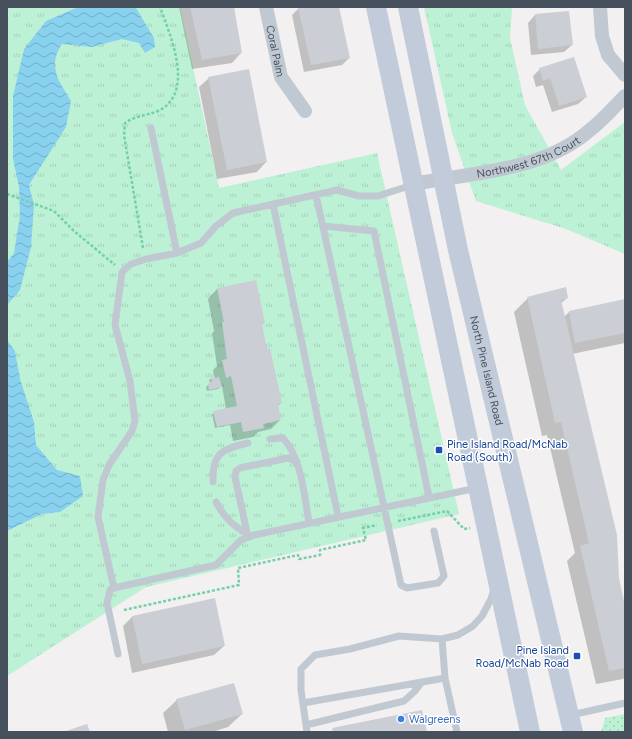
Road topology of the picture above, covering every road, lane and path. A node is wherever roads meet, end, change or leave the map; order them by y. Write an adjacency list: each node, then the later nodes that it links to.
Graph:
1 (266, 7): 7 (street, Coral Palm)
2 (376, 7): 10 (main road)
3 (408, 7): 9 (main road, North Pine Island Road)
4 (600, 7): 5 (street)
5 (625, 75)
6 (625, 96): 9 (street, Northwest 67th Court)
7 (305, 111)
8 (151, 128): 15 (lane)
9 (444, 178): 10 (street, Northwest 67th Court); 40 (main road, North Pine Island Road)
10 (414, 184): 12 (lane); 21 (main road)
11 (7, 194): 16 (path)
12 (316, 195): 13 (lane); 14 (lane)
13 (273, 204): 15 (lane); 25 (lane)
14 (322, 226): 22 (lane); 24 (lane)
15 (177, 253): 32 (lane)
16 (117, 267)
17 (270, 439): 19 (lane)
18 (248, 443): 20 (lane)
19 (297, 462): 26 (lane); 30 (lane)
20 (213, 482)
21 (477, 488): 22 (lane); 31 (main road)
22 (429, 497): 24 (lane)
23 (216, 502): 30 (lane)
24 (383, 508): 25 (lane); 27 (lane)
25 (338, 516): 26 (lane)
26 (310, 522): 30 (lane)
27 (387, 523): 28 (path); 29 (lane); 33 (path)
28 (470, 528)
29 (434, 531)
30 (247, 536): 32 (lane)
31 (497, 579): 34 (lane); 43 (main road)
32 (114, 588): 35 (lane)
33 (124, 610)
34 (442, 639): 36 (lane); 39 (lane)
35 (118, 654)
36 (445, 678): 37 (lane); 42 (lane)
37 (421, 683): 39 (lane); 41 (lane)
38 (625, 703): 40 (lane)
39 (303, 704): 41 (lane)
40 (571, 724)
41 (306, 728)
42 (457, 732)
43 (530, 732)

